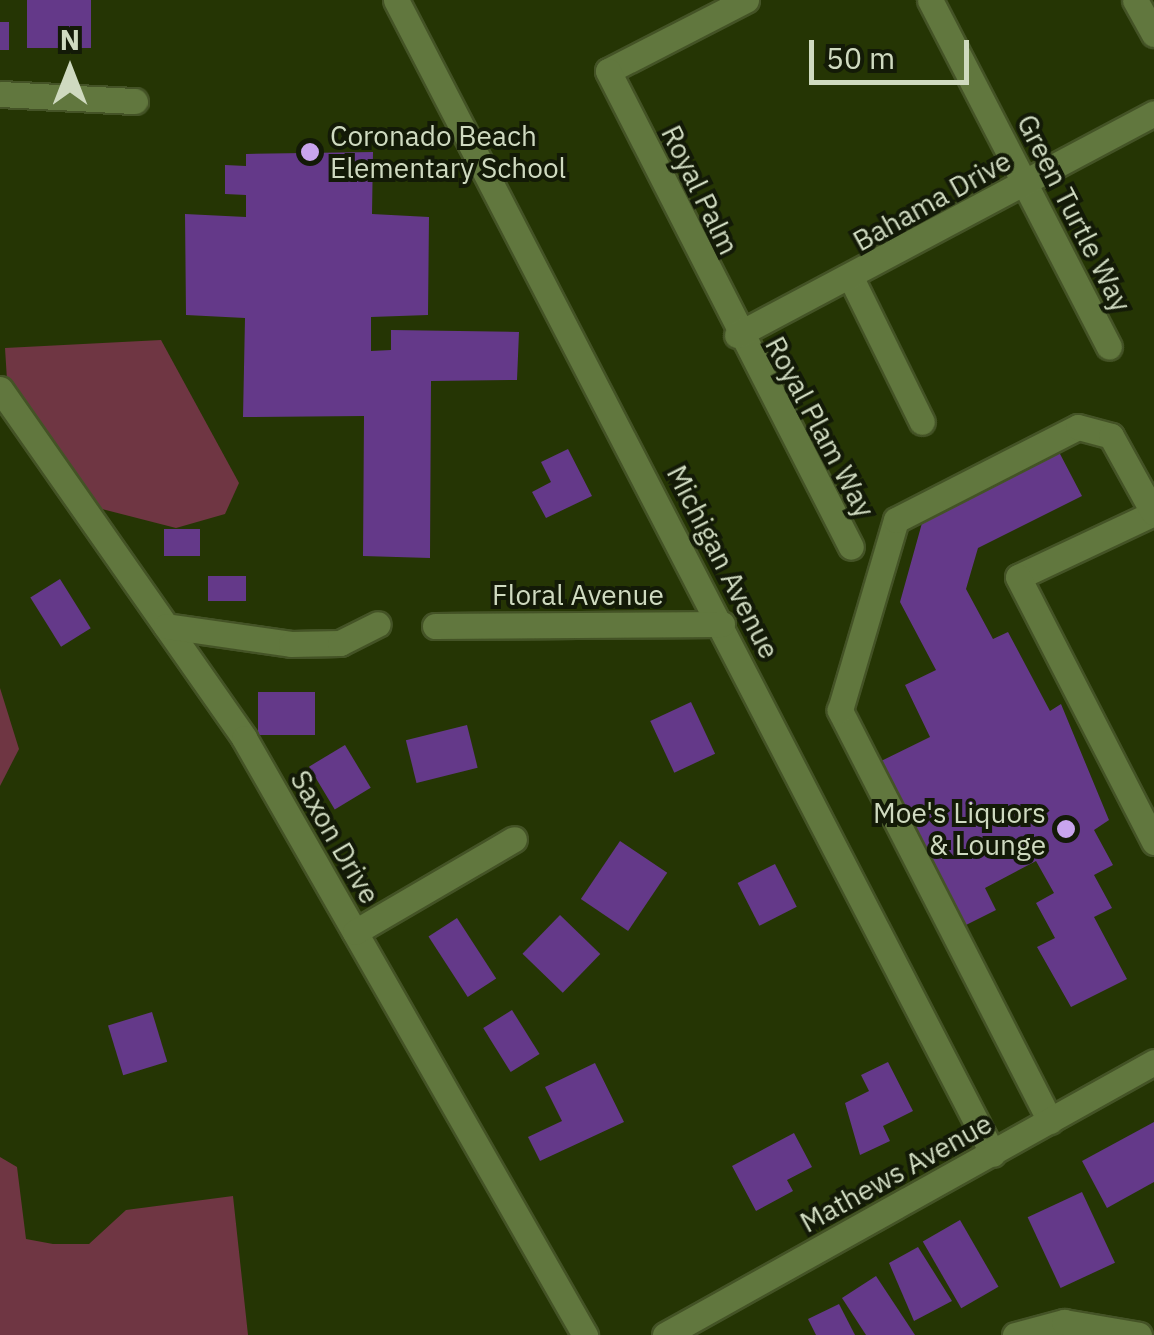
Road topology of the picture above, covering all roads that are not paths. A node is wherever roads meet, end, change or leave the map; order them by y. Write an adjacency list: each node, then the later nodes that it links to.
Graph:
1 (396, 0): 18 (street, Michigan Avenue)
2 (746, 0): 11 (street, Royal Palm)
3 (930, 0): 9 (street, Green Turtle Way)
4 (1136, 0): 5 (street)
5 (1154, 34)
6 (0, 94): 7 (street)
7 (135, 101)
8 (1154, 113): 9 (street, Bahama Drive)
9 (1026, 183): 10 (street, Bahama Drive); 12 (street, Green Turtle Way)
10 (852, 280): 11 (street, Bahama Drive); 14 (street)
11 (737, 336): 16 (street, Royal Plam Way)
12 (1109, 348)
13 (0, 389): 19 (street, Saxon Drive)
14 (922, 422)
15 (1154, 512): 22 (street); 25 (street)
16 (851, 547)
17 (378, 624): 19 (street)
18 (722, 624): 20 (street, Floral Avenue); 26 (street, Michigan Avenue)
19 (166, 626): 23 (street, Saxon Drive)
20 (435, 626)
21 (514, 839): 23 (street)
22 (1154, 842)
23 (355, 932): 27 (street, Saxon Drive)
24 (1154, 1062): 25 (street, Mathews Avenue)
25 (1050, 1121): 26 (street, Mathews Avenue)
26 (993, 1154): 28 (street, Mathews Avenue)
27 (586, 1335)
28 (665, 1335)
29 (1015, 1335): 30 (street)
30 (1139, 1335)

